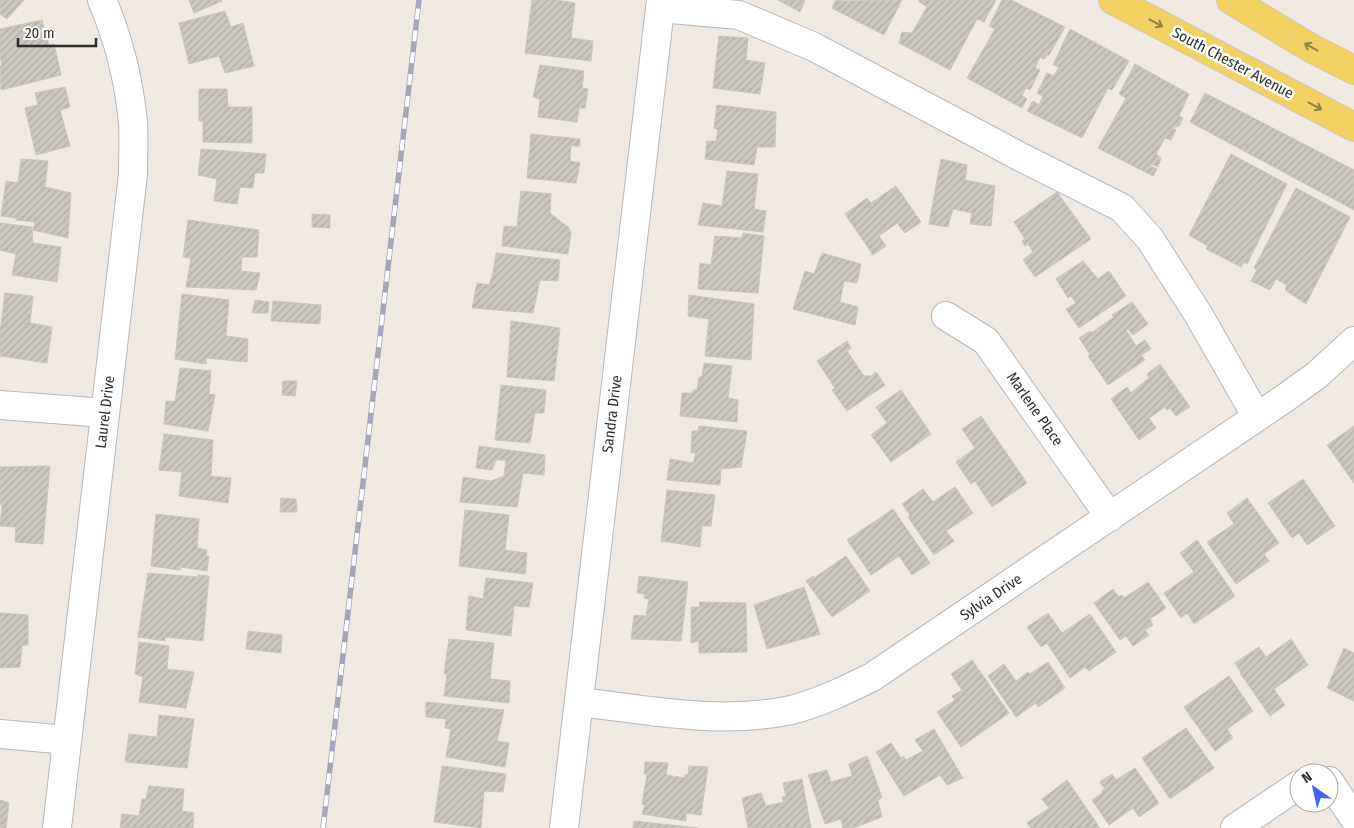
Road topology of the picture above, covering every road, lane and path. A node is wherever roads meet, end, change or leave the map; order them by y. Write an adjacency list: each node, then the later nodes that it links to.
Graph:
1 (102, 0): 10 (street, Laurel Drive)
2 (1113, 0): 6 (main road, South Chester Avenue, one-way to 6)
3 (1231, 0): 5 (main road, one-way to 3)
4 (660, 4): 11 (street); 13 (street, Sandra Drive)
5 (1354, 70)
6 (1354, 127)
7 (946, 316): 12 (street, Marlene Place)
8 (1348, 357): 11 (street, Sylvia Drive)
9 (0, 405): 10 (street)
10 (105, 413): 15 (street, Laurel Drive)
11 (1257, 417): 12 (street, Sylvia Drive)
12 (1110, 517): 13 (street, Sylvia Drive)
13 (579, 702): 20 (street, Sandra Drive)
14 (0, 734): 15 (street)
15 (67, 740): 19 (street, Laurel Drive)
16 (1289, 792): 21 (street)
17 (1339, 797): 18 (street)
18 (1354, 818)
19 (57, 828)
20 (564, 828)
21 (1235, 828)

